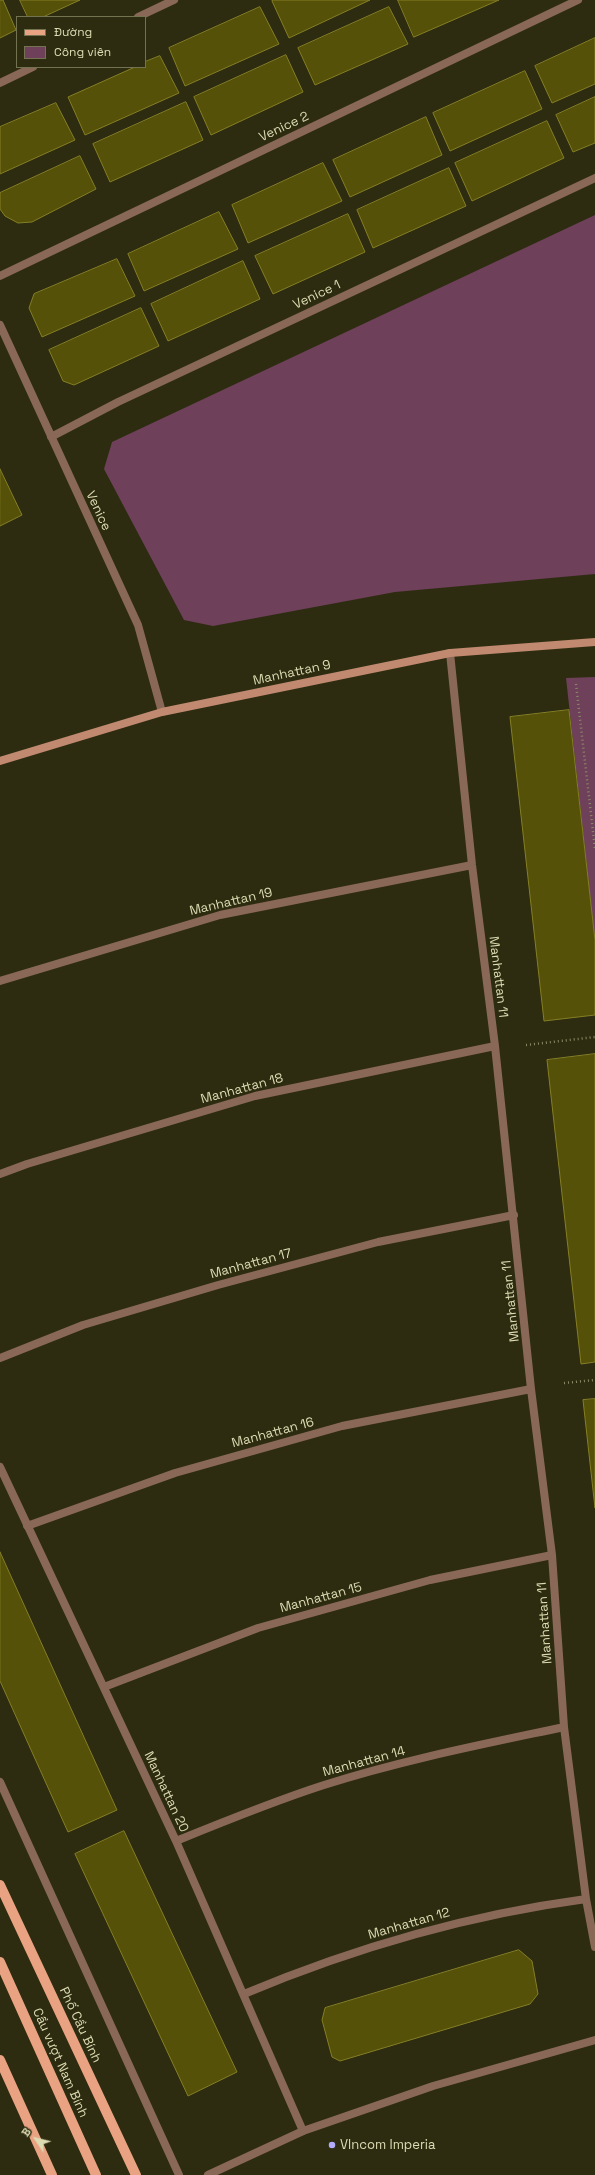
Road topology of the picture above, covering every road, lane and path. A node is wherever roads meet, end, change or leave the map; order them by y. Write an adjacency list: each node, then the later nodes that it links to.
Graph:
1 (174, 0): 3 (street)
2 (578, 0): 7 (street, Venice 2)
3 (140, 16)
4 (31, 68): 5 (street)
5 (0, 83)
6 (595, 178): 9 (street, Venice 1)
7 (0, 276)
8 (0, 325): 9 (street, Venice)
9 (51, 437): 13 (street, Venice)
10 (595, 642): 11 (main road, Manhattan 9)
11 (450, 652): 13 (main road, Manhattan 9); 16 (street, Manhattan 11)
12 (576, 684): 15 (path)
13 (162, 712): 14 (main road, Manhattan 9)
14 (0, 760)
15 (595, 849)
16 (472, 865): 17 (street, Manhattan 19); 20 (street, Manhattan 11)
17 (0, 981)
18 (595, 1037): 19 (path)
19 (526, 1045)
20 (495, 1046): 21 (street, Manhattan 18); 22 (street, Manhattan 11)
21 (0, 1174)
22 (514, 1215): 23 (street, Manhattan 17); 26 (street, Manhattan 11)
23 (0, 1358)
24 (595, 1380): 25 (path)
25 (564, 1383)
26 (531, 1388): 28 (street, Manhattan 16); 29 (street, Manhattan 11)
27 (0, 1467): 28 (street, Manhattan 20)
28 (27, 1526): 30 (street, Manhattan 20)
29 (552, 1556): 30 (street, Manhattan 15); 31 (street, Manhattan 11)
30 (104, 1687): 33 (street, Manhattan 20)
31 (564, 1727): 33 (street, Manhattan 14); 35 (street, Manhattan 11)
32 (0, 1782): 45 (street)
33 (176, 1841): 38 (street, Manhattan 20)
34 (0, 1885): 44 (main road, Phố Cầu Bính)
35 (586, 1899): 36 (street, Manhattan 11); 38 (street, Manhattan 12)
36 (595, 1947)
37 (0, 1962): 43 (main road, Cầu vượt Nam Bính)
38 (244, 1994): 41 (street, Manhattan 20)
39 (595, 2040): 41 (street)
40 (0, 2060): 42 (main road)
41 (303, 2131): 46 (street)
42 (52, 2175)
43 (96, 2175)
44 (136, 2175)
45 (178, 2175)
46 (208, 2175)

